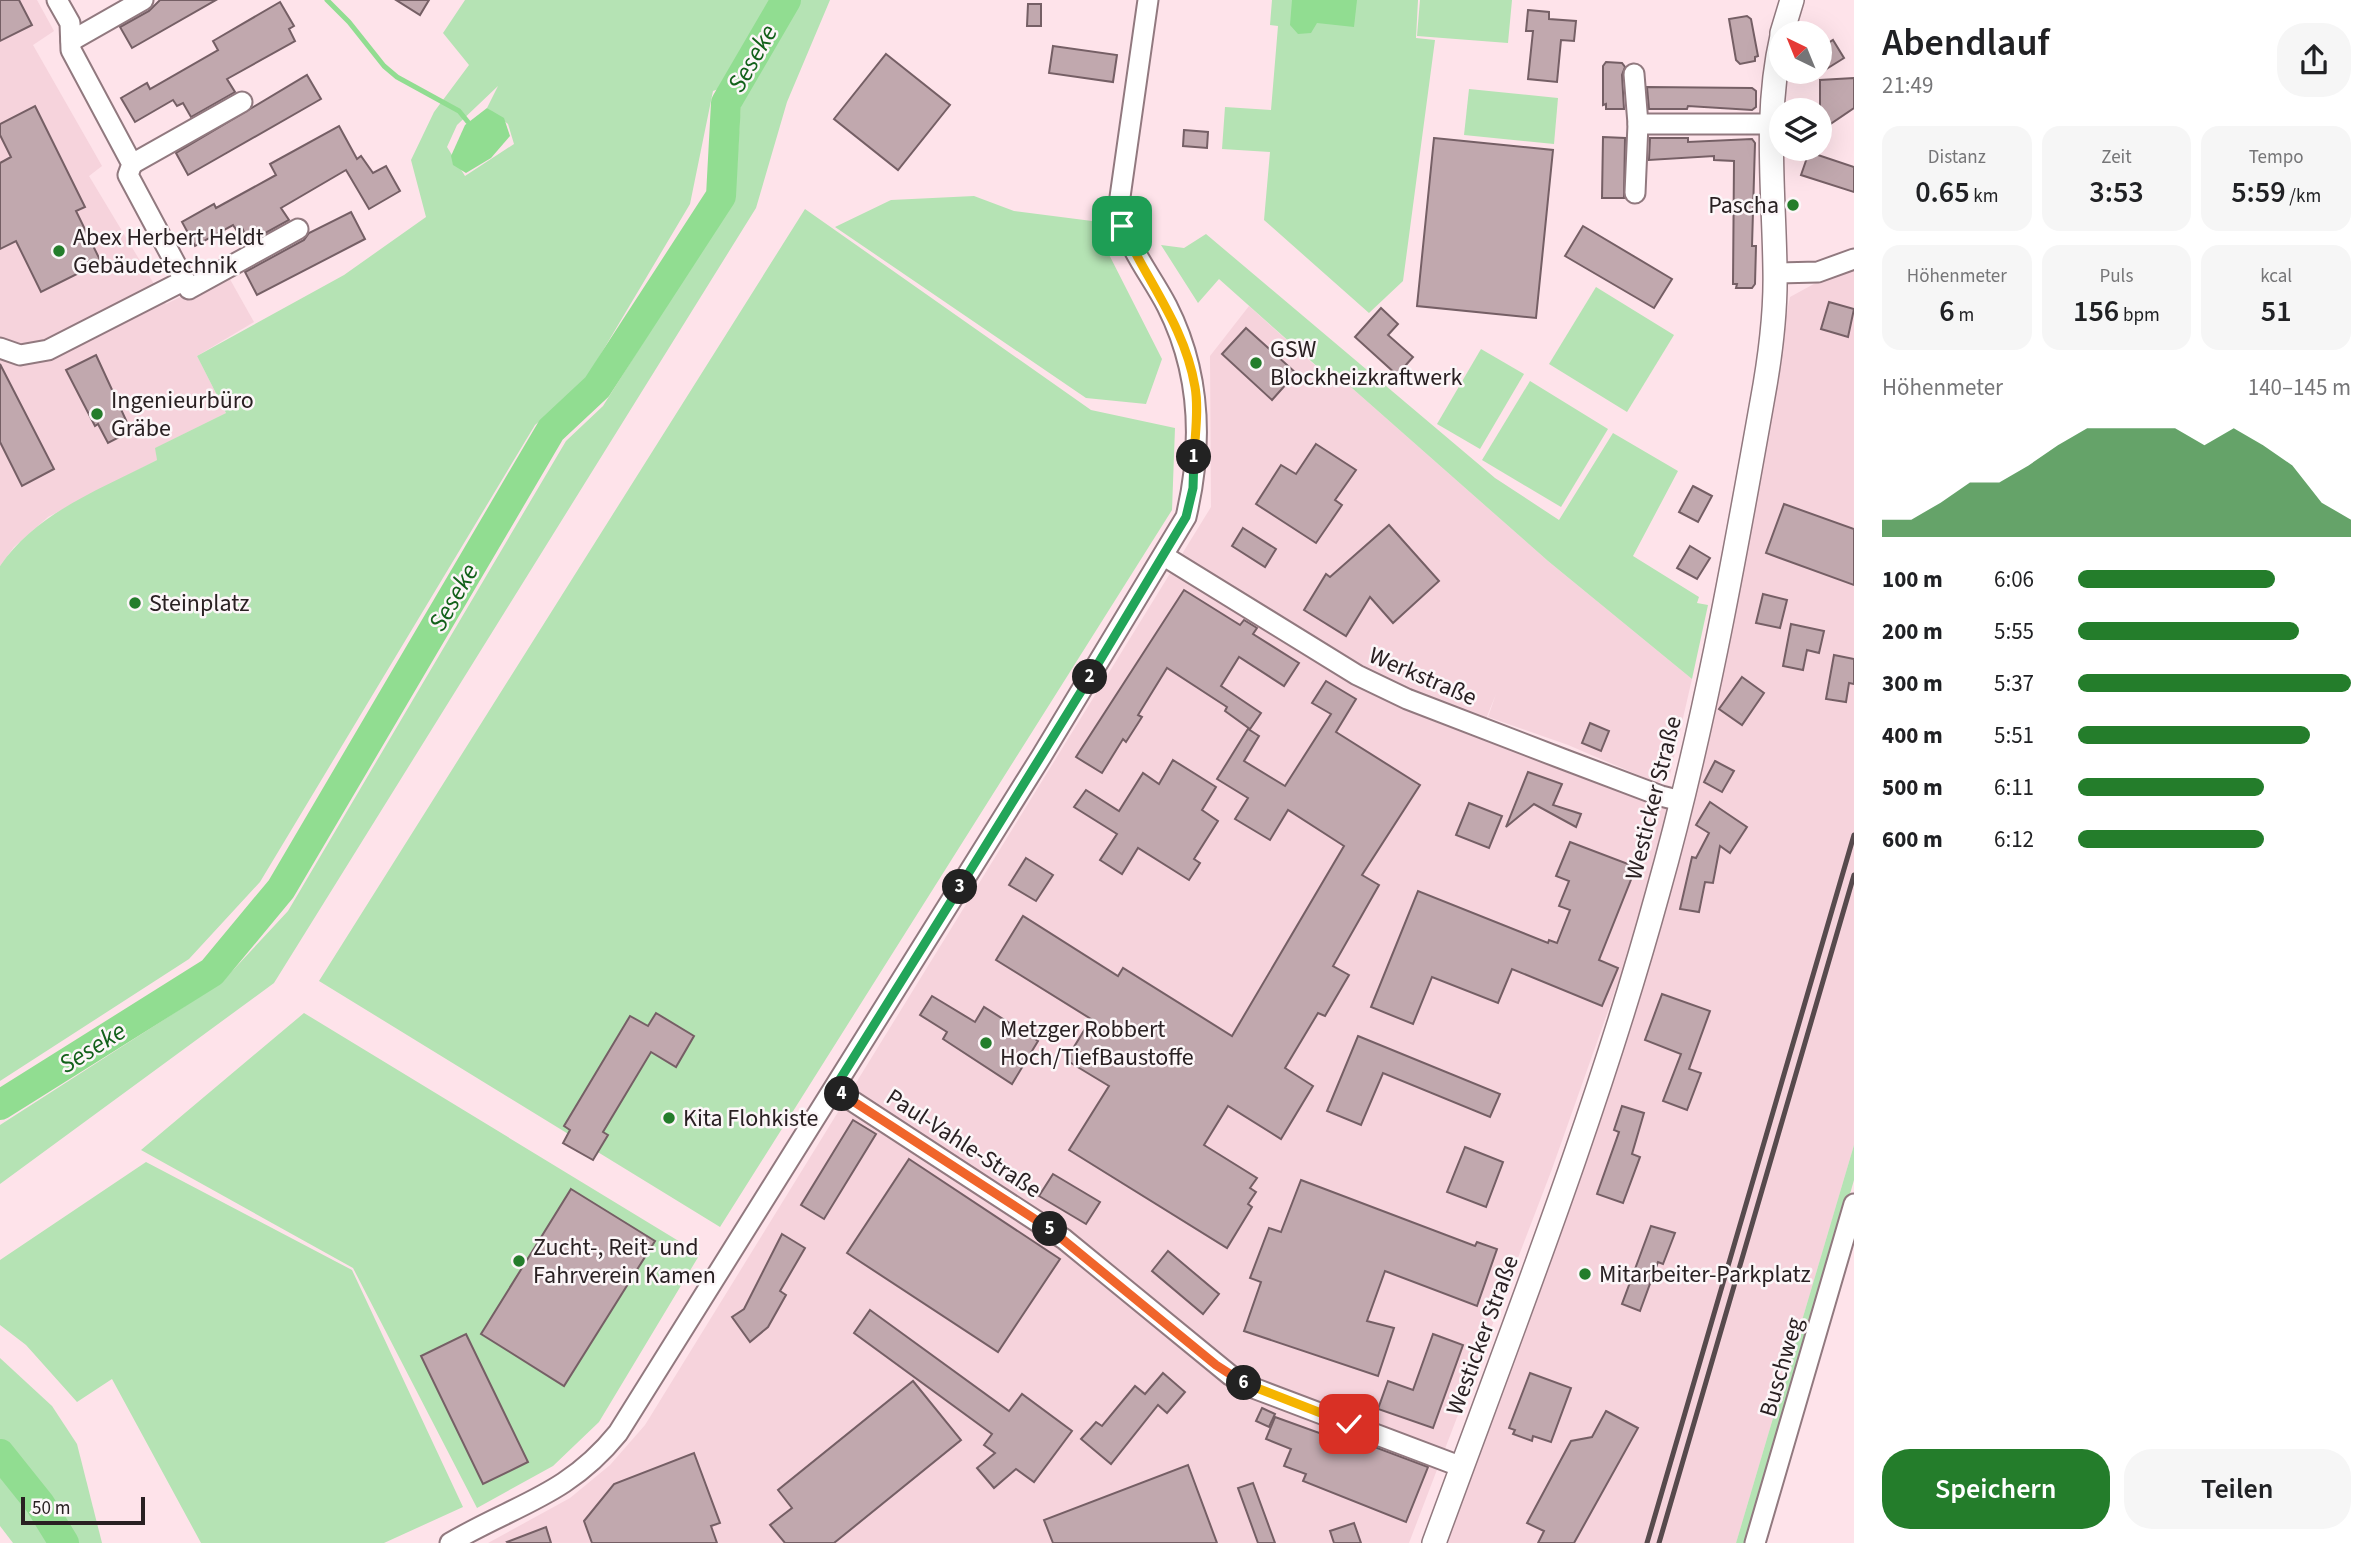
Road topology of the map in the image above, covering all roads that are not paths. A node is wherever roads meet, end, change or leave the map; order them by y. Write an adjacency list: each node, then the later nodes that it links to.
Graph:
1 (57, 0): 6 (street)
2 (143, 0): 6 (street)
3 (1148, 0): 19 (street)
4 (1792, 0): 5 (street, Westicker Straße)
5 (1786, 21)
6 (71, 41): 12 (street)
7 (1634, 74): 9 (street)
8 (242, 102): 12 (street)
9 (1638, 124): 10 (street); 13 (street)
10 (1769, 124)
11 (1771, 161): 16 (street, Westicker Straße)
12 (132, 164): 17 (street)
13 (1635, 193)
14 (298, 229): 17 (street)
15 (1854, 259): 16 (street)
16 (1775, 273): 20 (street, Westicker Straße)
17 (185, 280): 18 (street)
18 (0, 348)
19 (1164, 556): 20 (street, Werkstraße); 21 (street)
20 (1681, 801): 23 (street, Westicker Straße)
21 (834, 1089): 23 (street, Paul-Vahle-Straße); 24 (street)
22 (1854, 1204): 26 (street, Buschweg)
23 (1462, 1467): 25 (street, Westicker Straße)
24 (450, 1543)
25 (1434, 1543)
26 (1755, 1543)

